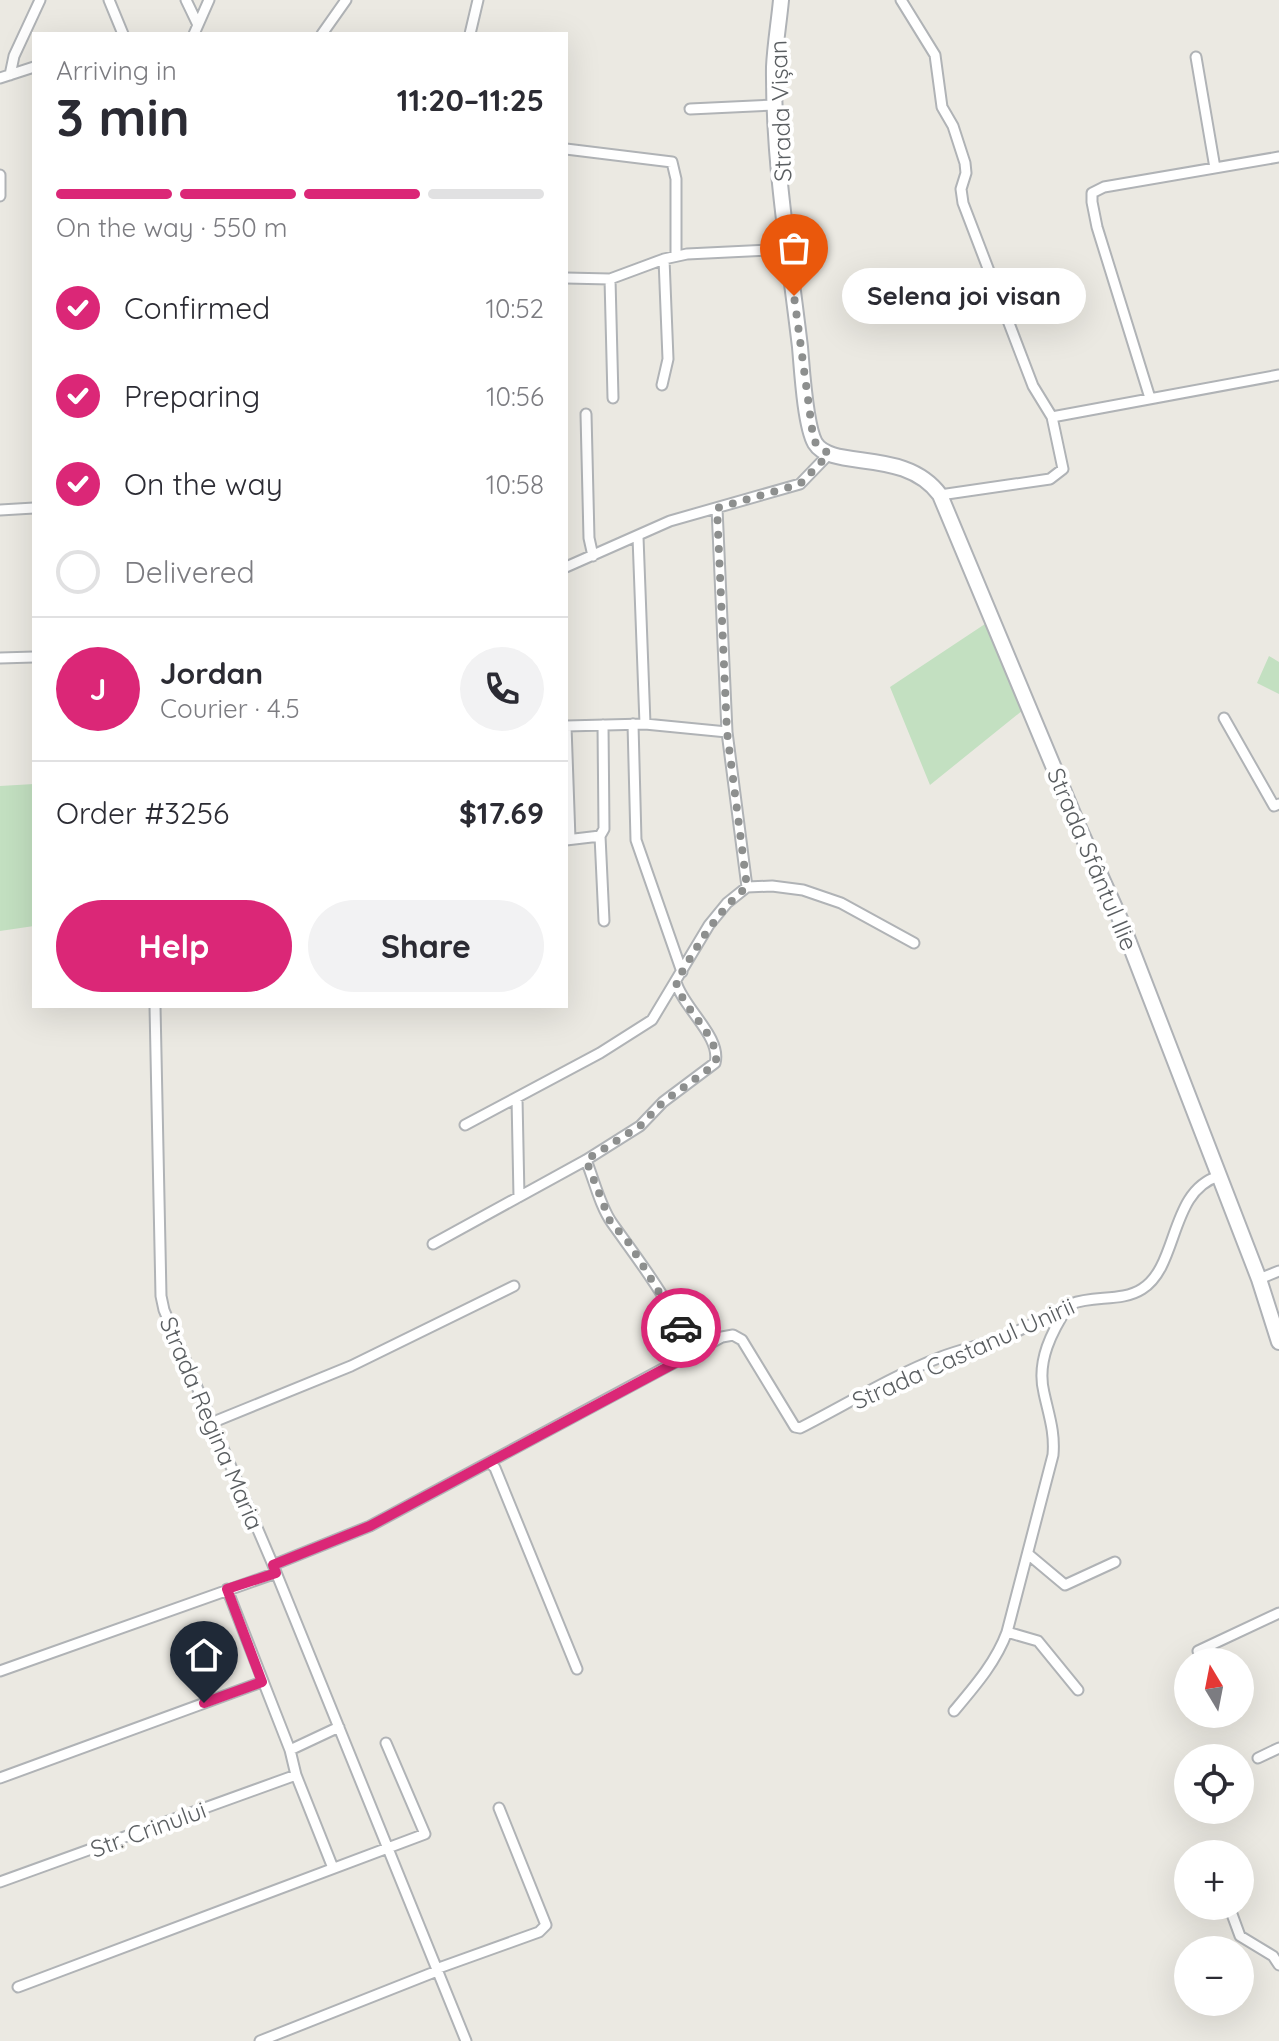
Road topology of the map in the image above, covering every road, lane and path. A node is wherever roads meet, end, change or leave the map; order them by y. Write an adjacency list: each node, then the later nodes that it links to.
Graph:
1 (40, 0): 15 (street)
2 (109, 0): 10 (street)
3 (186, 0): 9 (street)
4 (209, 0): 9 (street)
5 (346, 0): 11 (street)
6 (478, 0): 12 (street)
7 (781, 0): 16 (street, Strada Vișan)
8 (901, 0): 33 (street)
9 (196, 29)
10 (122, 32)
11 (323, 32)
12 (470, 32)
13 (1196, 57): 20 (street)
14 (32, 68): 15 (street)
15 (5, 76)
16 (775, 105): 17 (street); 23 (street, Strada Vișan)
17 (690, 109)
18 (568, 149): 24 (street)
19 (1279, 157): 20 (street)
20 (1215, 168): 31 (street)
21 (0, 175): 22 (street)
22 (0, 196)
23 (788, 249): 24 (street); 34 (street, Strada Vișan)
24 (676, 256): 25 (street)
25 (664, 259): 27 (street); 29 (street)
26 (568, 278): 27 (street)
27 (610, 279): 30 (street)
28 (1279, 375): 31 (street)
29 (662, 385)
30 (613, 398)
31 (1150, 398): 33 (street)
32 (586, 414): 40 (street)
33 (1052, 417): 35 (street)
34 (829, 454): 35 (street, Strada Sfântul Ilie); 37 (street)
35 (940, 495): 62 (street, Strada Sfântul Ilie)
36 (32, 508): 38 (street)
37 (717, 508): 39 (street); 49 (street)
38 (0, 510)
39 (638, 537): 40 (street); 46 (street)
40 (593, 556): 41 (street)
41 (568, 566)
42 (32, 657): 43 (street)
43 (0, 658)
44 (1224, 718): 50 (street)
45 (633, 724): 46 (street); 47 (street); 56 (street)
46 (645, 724): 49 (street)
47 (603, 725): 48 (street); 51 (street)
48 (568, 726)
49 (727, 732): 53 (street)
50 (1279, 804)
51 (600, 836): 52 (street); 54 (street)
52 (568, 840)
53 (747, 887): 55 (street); 56 (street)
54 (604, 921)
55 (914, 943)
56 (682, 972): 57 (street)
57 (676, 982): 59 (street); 61 (street)
58 (155, 1008): 71 (street, Strada Regina Maria)
59 (517, 1098): 60 (street); 63 (street)
60 (465, 1125)
61 (586, 1160): 63 (street); 70 (street)
62 (1219, 1176): 66 (street, Strada Sfântul Ilie); 68 (street, Strada Castanul Unirii)
63 (519, 1197): 64 (street)
64 (433, 1244)
65 (1279, 1271): 66 (street)
66 (1259, 1279): 69 (street, Strada Sfântul Ilie)
67 (514, 1286): 71 (street)
68 (1069, 1305): 70 (street, Strada Castanul Unirii); 73 (street)
69 (1279, 1342)
70 (690, 1355): 72 (street, Strada Castanul Unirii)
71 (211, 1423): 75 (street, Strada Regina Maria)
72 (490, 1463): 75 (street, Strada Castanul Unirii); 80 (street)
73 (1028, 1554): 74 (street); 78 (street)
74 (1115, 1562)
75 (274, 1569): 76 (street, Strada Castanul Unirii); 85 (street, Strada Regina Maria)
76 (227, 1589): 81 (street, Strada Castanul Unirii); 82 (street)
77 (1279, 1613): 79 (street)
78 (1007, 1632): 83 (street); 84 (street)
79 (1204, 1648)
80 (577, 1669)
81 (0, 1671)
82 (262, 1682): 88 (street); 91 (street)
83 (1078, 1690)
84 (954, 1711)
85 (339, 1727): 88 (street); 93 (street, Strada Regina Maria)
86 (386, 1743): 93 (street)
87 (1279, 1748): 89 (street)
88 (290, 1750): 90 (street)
89 (1258, 1758)
90 (296, 1775): 94 (street); 95 (street, Str. Crinului)
91 (0, 1778)
92 (499, 1808): 98 (street)
93 (387, 1849): 94 (street); 98 (street, Strada Regina Maria)
94 (333, 1868): 99 (street)
95 (0, 1882)
96 (1234, 1920): 97 (street)
97 (1279, 1965)
98 (436, 1970): 100 (street); 101 (street, Strada Regina Maria)
99 (18, 1987)
100 (260, 2041)
101 (466, 2041)

